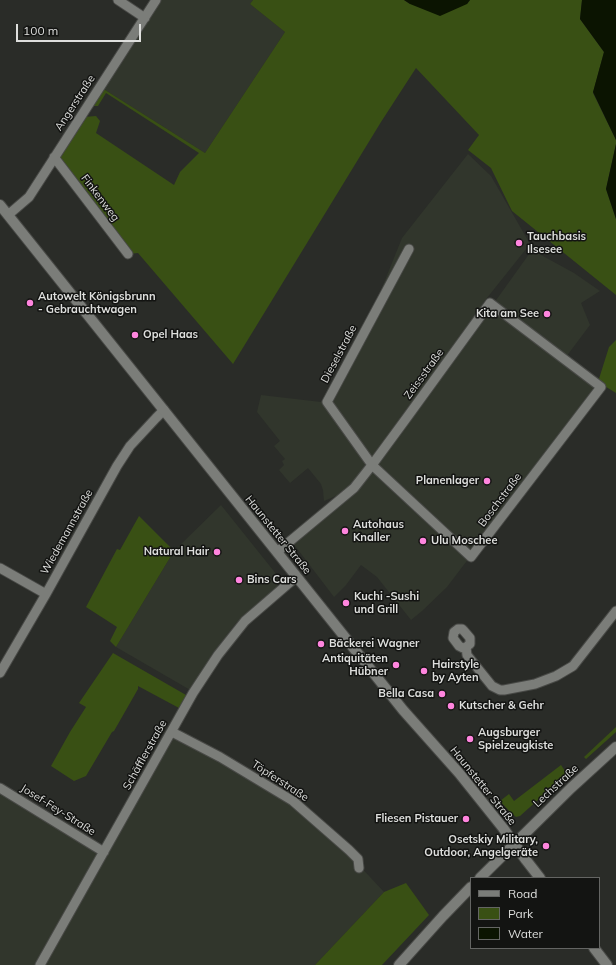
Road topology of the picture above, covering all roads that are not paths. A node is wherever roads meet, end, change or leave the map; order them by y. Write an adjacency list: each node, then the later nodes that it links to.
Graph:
1 (118, 0): 3 (street)
2 (156, 0): 3 (street, Angerstraße)
3 (144, 18): 4 (street, Angerstraße)
4 (54, 157): 6 (street, Angerstraße); 8 (street, Finkenweg)
5 (0, 205): 6 (main road, Haunstetter Straße)
6 (8, 215): 10 (main road, Haunstetter Straße)
7 (409, 248): 11 (street, Dieselstraße)
8 (128, 254)
9 (601, 387): 11 (street, Zeissstraße); 11 (street, Boschstraße)
10 (164, 410): 12 (main road, Haunstetter Straße); 15 (street, Wiedemannstraße)
11 (372, 465): 12 (street, Zeissstraße)
12 (277, 552): 14 (main road, Haunstetter Straße)
13 (0, 568): 15 (street)
14 (296, 576): 19 (street, Schäfflerstraße); 22 (main road, Haunstetter Straße)
15 (46, 594): 18 (street, Wiedemannstraße)
16 (616, 611): 17 (street)
17 (466, 648)
18 (0, 673)
19 (172, 732): 23 (street, Schäfflerstraße); 24 (street, Töpferstraße)
20 (616, 747): 22 (main road, Lechstraße)
21 (0, 788): 23 (street, Josef-Fey-Straße)
22 (514, 844): 25 (main road, Lechstraße); 26 (main road, Haunstetter Straße)
23 (104, 852): 29 (street, Schäfflerstraße)
24 (359, 868)
25 (481, 877)
26 (539, 877)
27 (470, 888): 30 (main road)
28 (595, 949): 31 (main road)
29 (40, 965)
30 (399, 965)
31 (607, 965)

